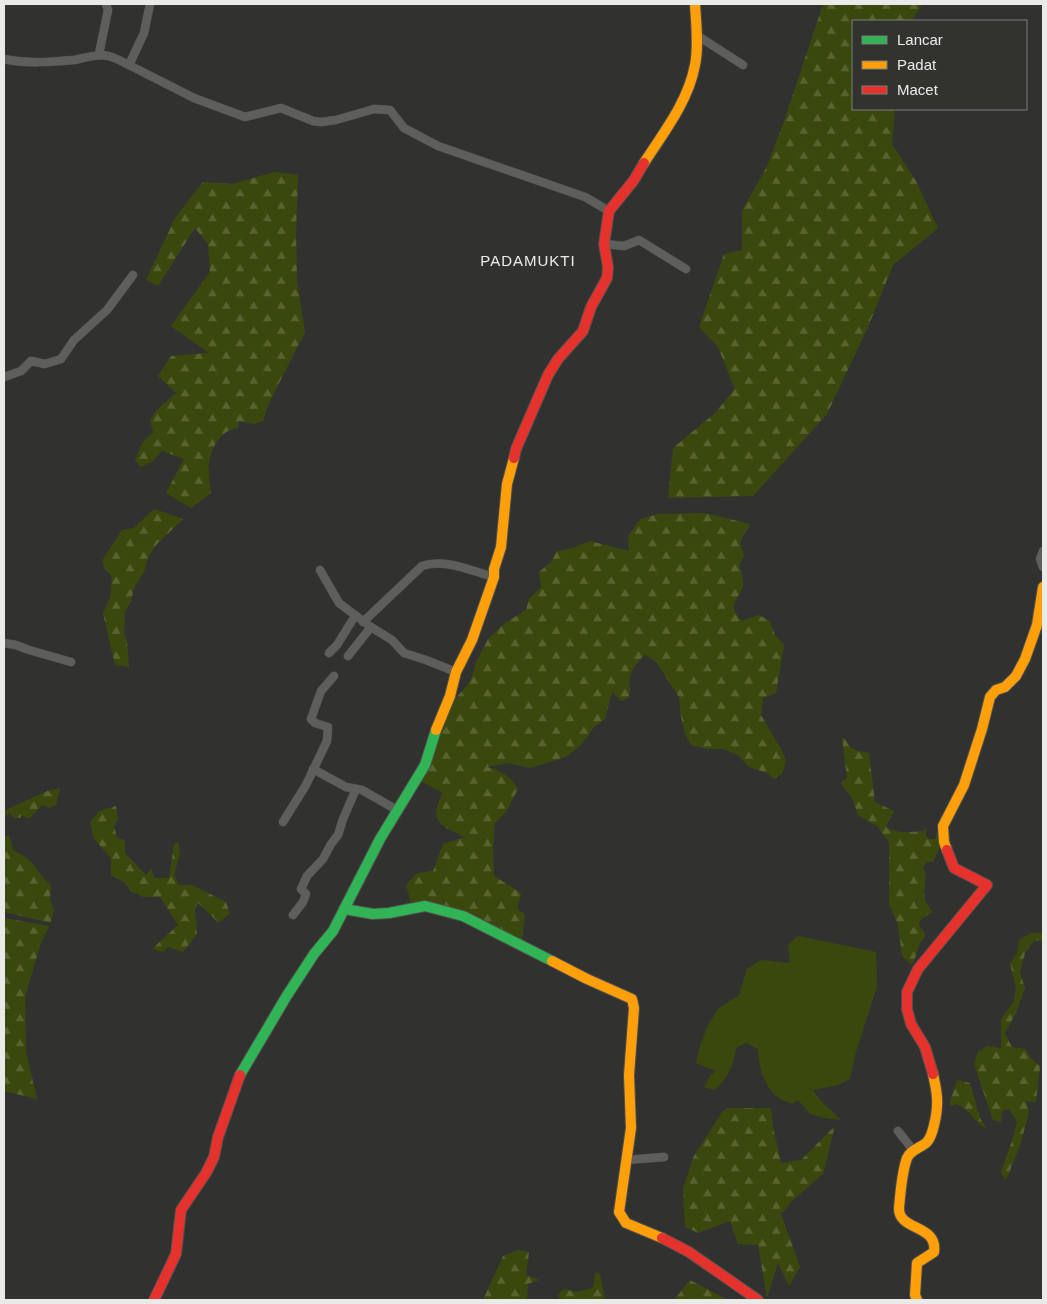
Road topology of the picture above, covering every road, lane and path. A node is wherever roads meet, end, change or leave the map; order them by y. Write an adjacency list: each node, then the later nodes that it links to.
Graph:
1 (106, 4): 5 (street)
2 (150, 4): 7 (street)
3 (695, 4): 4 (street)
4 (698, 36): 8 (street); 9 (street)
5 (99, 54): 6 (street); 7 (street)
6 (4, 59)
7 (129, 65): 9 (street)
8 (743, 65)
9 (609, 211): 10 (street)
10 (604, 244): 11 (street); 17 (street)
11 (686, 269)
12 (133, 275): 13 (street)
13 (4, 377)
14 (1043, 551): 15 (street)
15 (1043, 567)
16 (320, 570): 19 (street)
17 (494, 577): 20 (street); 26 (street)
18 (1043, 587): 35 (street)
19 (355, 616): 20 (street); 23 (street)
20 (363, 622): 21 (street)
21 (371, 628): 24 (street); 26 (street)
22 (4, 643): 25 (street)
23 (329, 654)
24 (348, 656)
25 (71, 662)
26 (456, 672): 30 (street)
27 (334, 676): 28 (street)
28 (313, 769): 29 (street); 31 (street)
29 (356, 789): 30 (street); 33 (street)
30 (397, 810): 32 (street)
31 (283, 822)
32 (344, 909): 37 (street); 38 (street)
33 (293, 915)
34 (898, 1131): 35 (street)
35 (912, 1150): 40 (street)
36 (664, 1157): 37 (street)
37 (627, 1160): 39 (street)
38 (154, 1300)
39 (758, 1300)
40 (917, 1300)

